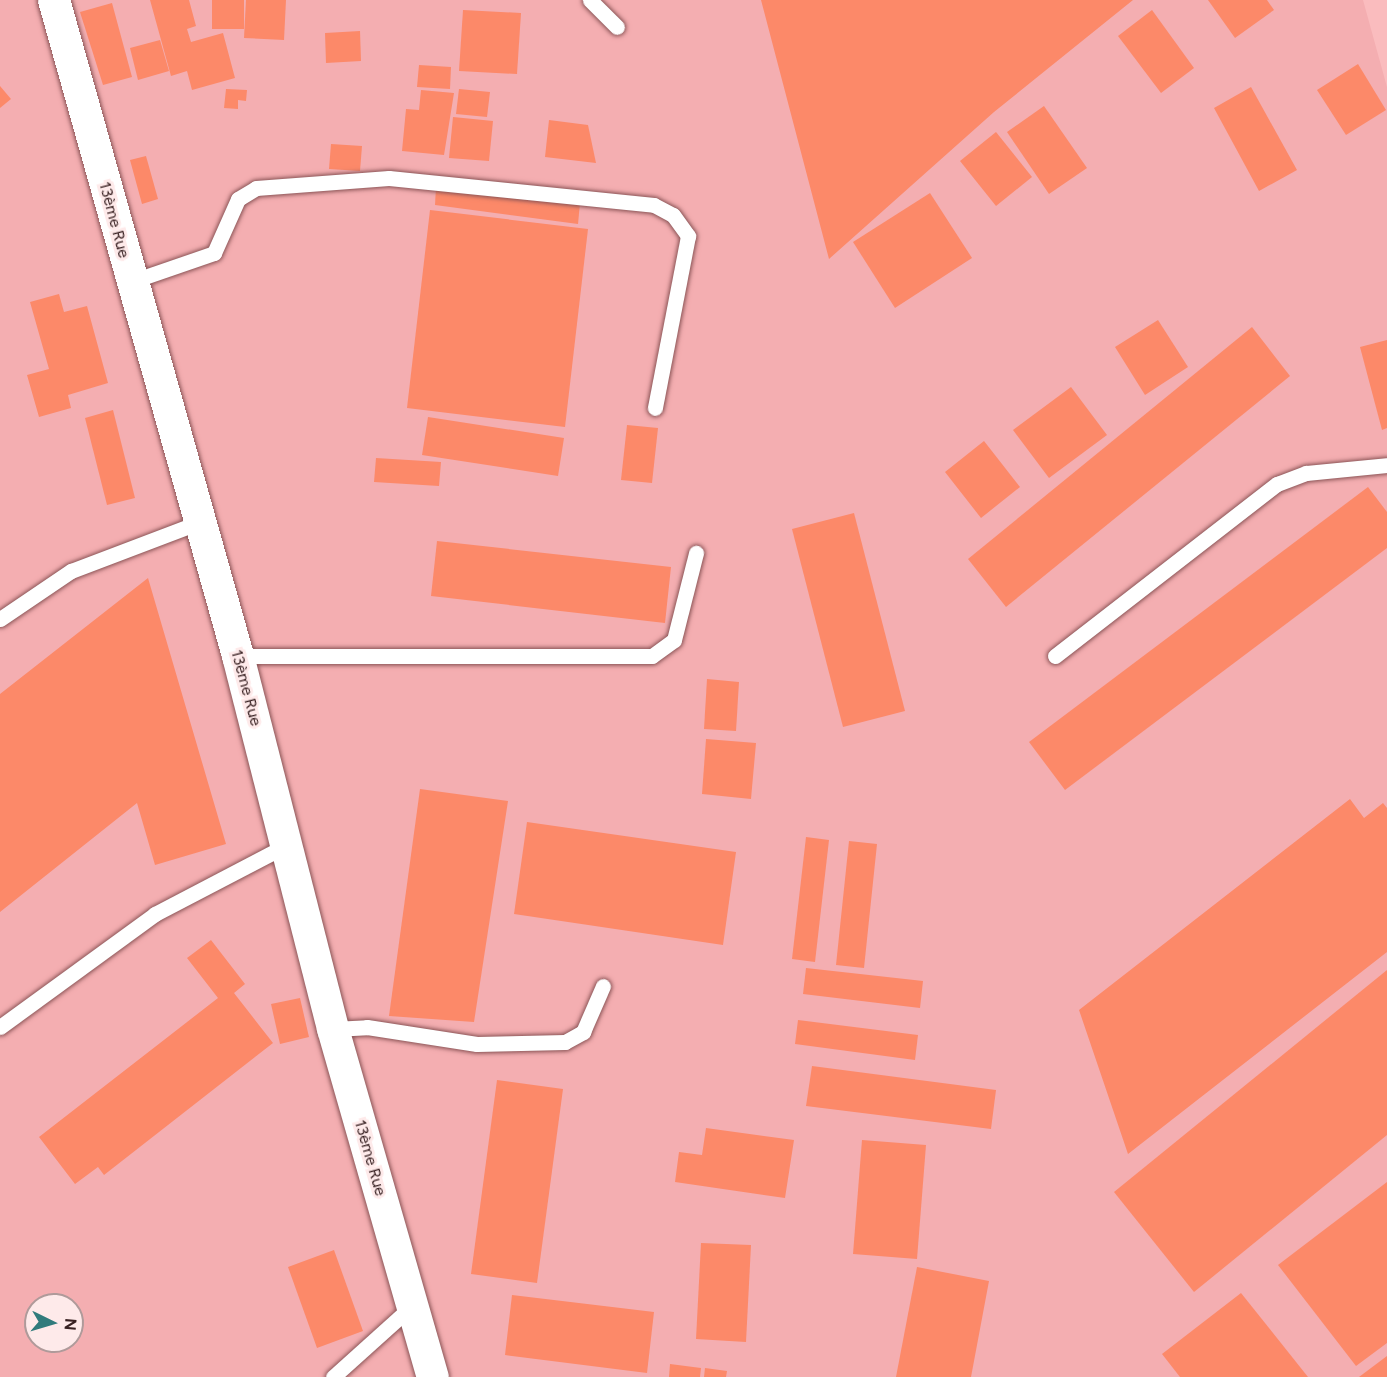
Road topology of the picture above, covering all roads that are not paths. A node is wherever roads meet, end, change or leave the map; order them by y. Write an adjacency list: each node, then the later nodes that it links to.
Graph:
1 (54, 0): 4 (street, 13ème Rue)
2 (590, 0): 3 (lane)
3 (617, 27)
4 (130, 282): 5 (lane); 7 (street, 13ème Rue)
5 (655, 408)
6 (1387, 465): 11 (lane)
7 (200, 522): 9 (lane); 10 (street, 13ème Rue)
8 (696, 553): 10 (lane)
9 (0, 619)
10 (238, 656): 12 (street, 13ème Rue)
11 (1055, 656)
12 (286, 845): 14 (lane); 15 (street, 13ème Rue)
13 (603, 986): 15 (lane)
14 (0, 1027)
15 (333, 1029): 16 (street, 13ème Rue)
16 (413, 1305): 17 (lane); 18 (street, 13ème Rue)
17 (333, 1377)
18 (433, 1377)

